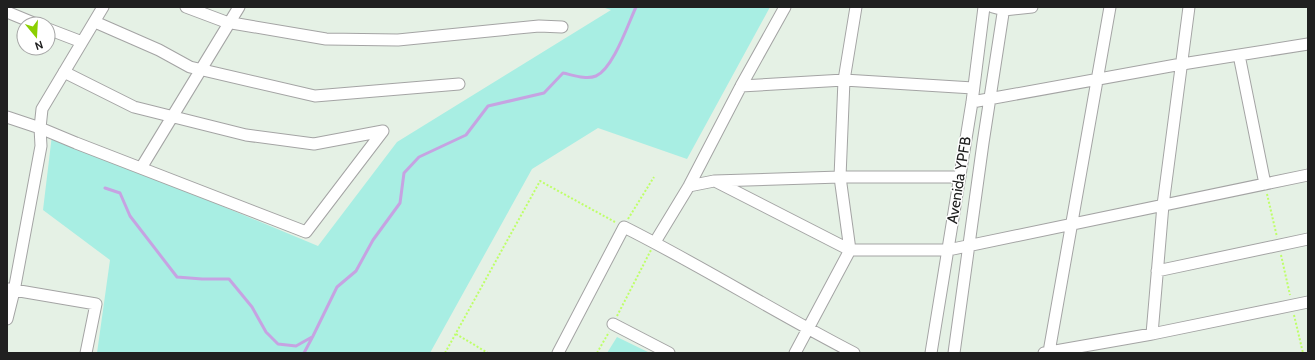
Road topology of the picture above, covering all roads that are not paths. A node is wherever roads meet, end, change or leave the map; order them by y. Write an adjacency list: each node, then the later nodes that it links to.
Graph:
1 (103, 7): 13 (street)
2 (186, 7): 14 (street)
3 (239, 7): 14 (street)
4 (785, 7): 26 (street)
5 (856, 7): 24 (street)
6 (984, 7): 27 (street, Avenida YPFB)
7 (1032, 7): 10 (street)
8 (1110, 7): 23 (street)
9 (1189, 7): 20 (street)
10 (1000, 8): 28 (street, Avenida YPFB)
11 (7, 12): 12 (street)
12 (17, 16)
13 (95, 22): 17 (street); 21 (street)
14 (229, 23): 15 (street); 21 (street)
15 (562, 27)
16 (56, 32): 17 (street)
17 (82, 42): 22 (street)
18 (1308, 44): 19 (street)
19 (1239, 55): 20 (street); 38 (street)
20 (1181, 64): 23 (street); 40 (street)
21 (201, 69): 25 (street); 30 (street)
22 (64, 72): 30 (street); 32 (street)
23 (1097, 79): 28 (street); 41 (street)
24 (844, 80): 26 (street); 27 (street); 36 (street)
25 (459, 84)
26 (741, 86): 39 (street)
27 (973, 88): 29 (street, Avenida YPFB)
28 (990, 99): 29 (street); 44 (street, Avenida YPFB)
29 (972, 102): 35 (street, Avenida YPFB)
30 (172, 117): 33 (street); 33 (street)
31 (7, 118): 32 (street)
32 (40, 128): 33 (street); 48 (street)
33 (141, 168)
34 (1308, 175): 38 (street)
35 (960, 177): 36 (street); 46 (street, Avenida YPFB)
36 (840, 178): 37 (street); 45 (street)
37 (714, 181): 39 (street); 45 (street)
38 (1265, 184): 40 (street)
39 (689, 186): 43 (street)
40 (1163, 205): 41 (street); 47 (street)
41 (1072, 224): 44 (street); 54 (street)
42 (1308, 239): 47 (street)
43 (655, 242): 52 (street); 56 (street)
44 (969, 245): 46 (street); 61 (street, Avenida YPFB)
45 (850, 250): 46 (street); 52 (street)
46 (948, 250): 60 (street, Avenida YPFB)
47 (1158, 271): 53 (street)
48 (10, 290): 50 (street); 55 (street)
49 (1308, 302): 53 (street)
50 (7, 318)
51 (613, 324): 57 (street)
52 (808, 329): 58 (street); 59 (street)
53 (1152, 334): 54 (street)
54 (1047, 352)
55 (86, 353)
56 (558, 353)
57 (669, 353)
58 (795, 353)
59 (854, 353)
60 (931, 353)
61 (954, 353)

